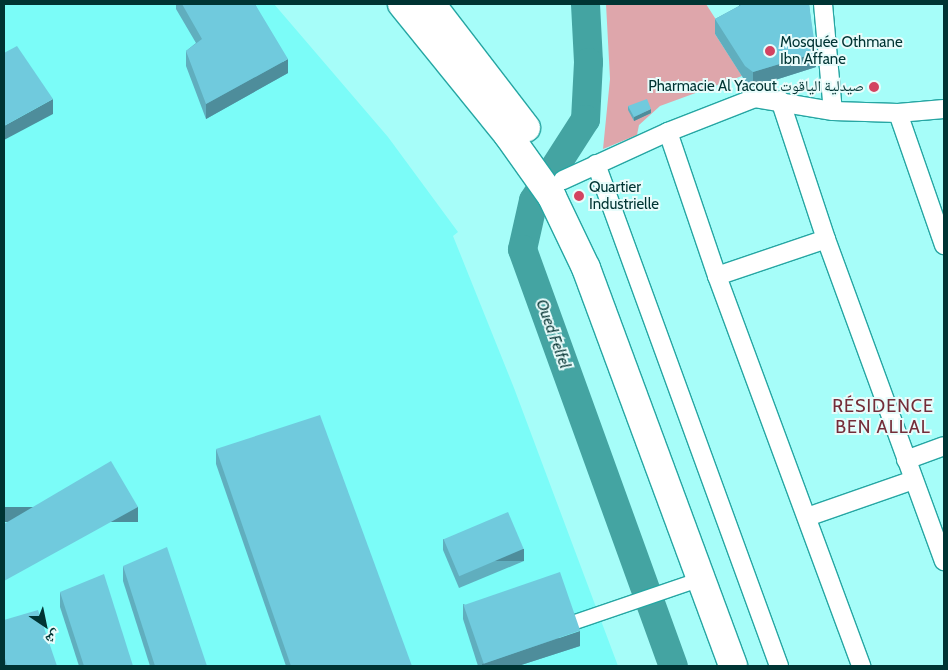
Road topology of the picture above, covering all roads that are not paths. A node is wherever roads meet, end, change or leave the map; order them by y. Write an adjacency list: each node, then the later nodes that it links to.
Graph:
1 (402, 4): 10 (highway)
2 (431, 4): 10 (highway)
3 (823, 4): 6 (street)
4 (780, 100): 6 (street); 8 (street); 11 (street)
5 (944, 109): 7 (street)
6 (833, 111): 7 (street)
7 (898, 113): 12 (street)
8 (668, 132): 9 (street); 13 (street)
9 (596, 164): 10 (street); 23 (street)
10 (552, 176): 19 (highway); 22 (highway)
11 (826, 239): 13 (street); 15 (street)
12 (944, 245)
13 (717, 276): 17 (street)
14 (944, 446): 15 (street)
15 (906, 460): 16 (street)
16 (913, 480): 17 (street); 18 (street)
17 (807, 517): 24 (street)
18 (944, 561)
19 (701, 579): 20 (street); 21 (highway)
20 (572, 623)
21 (733, 666)
22 (748, 666)
23 (779, 666)
24 (861, 666)

